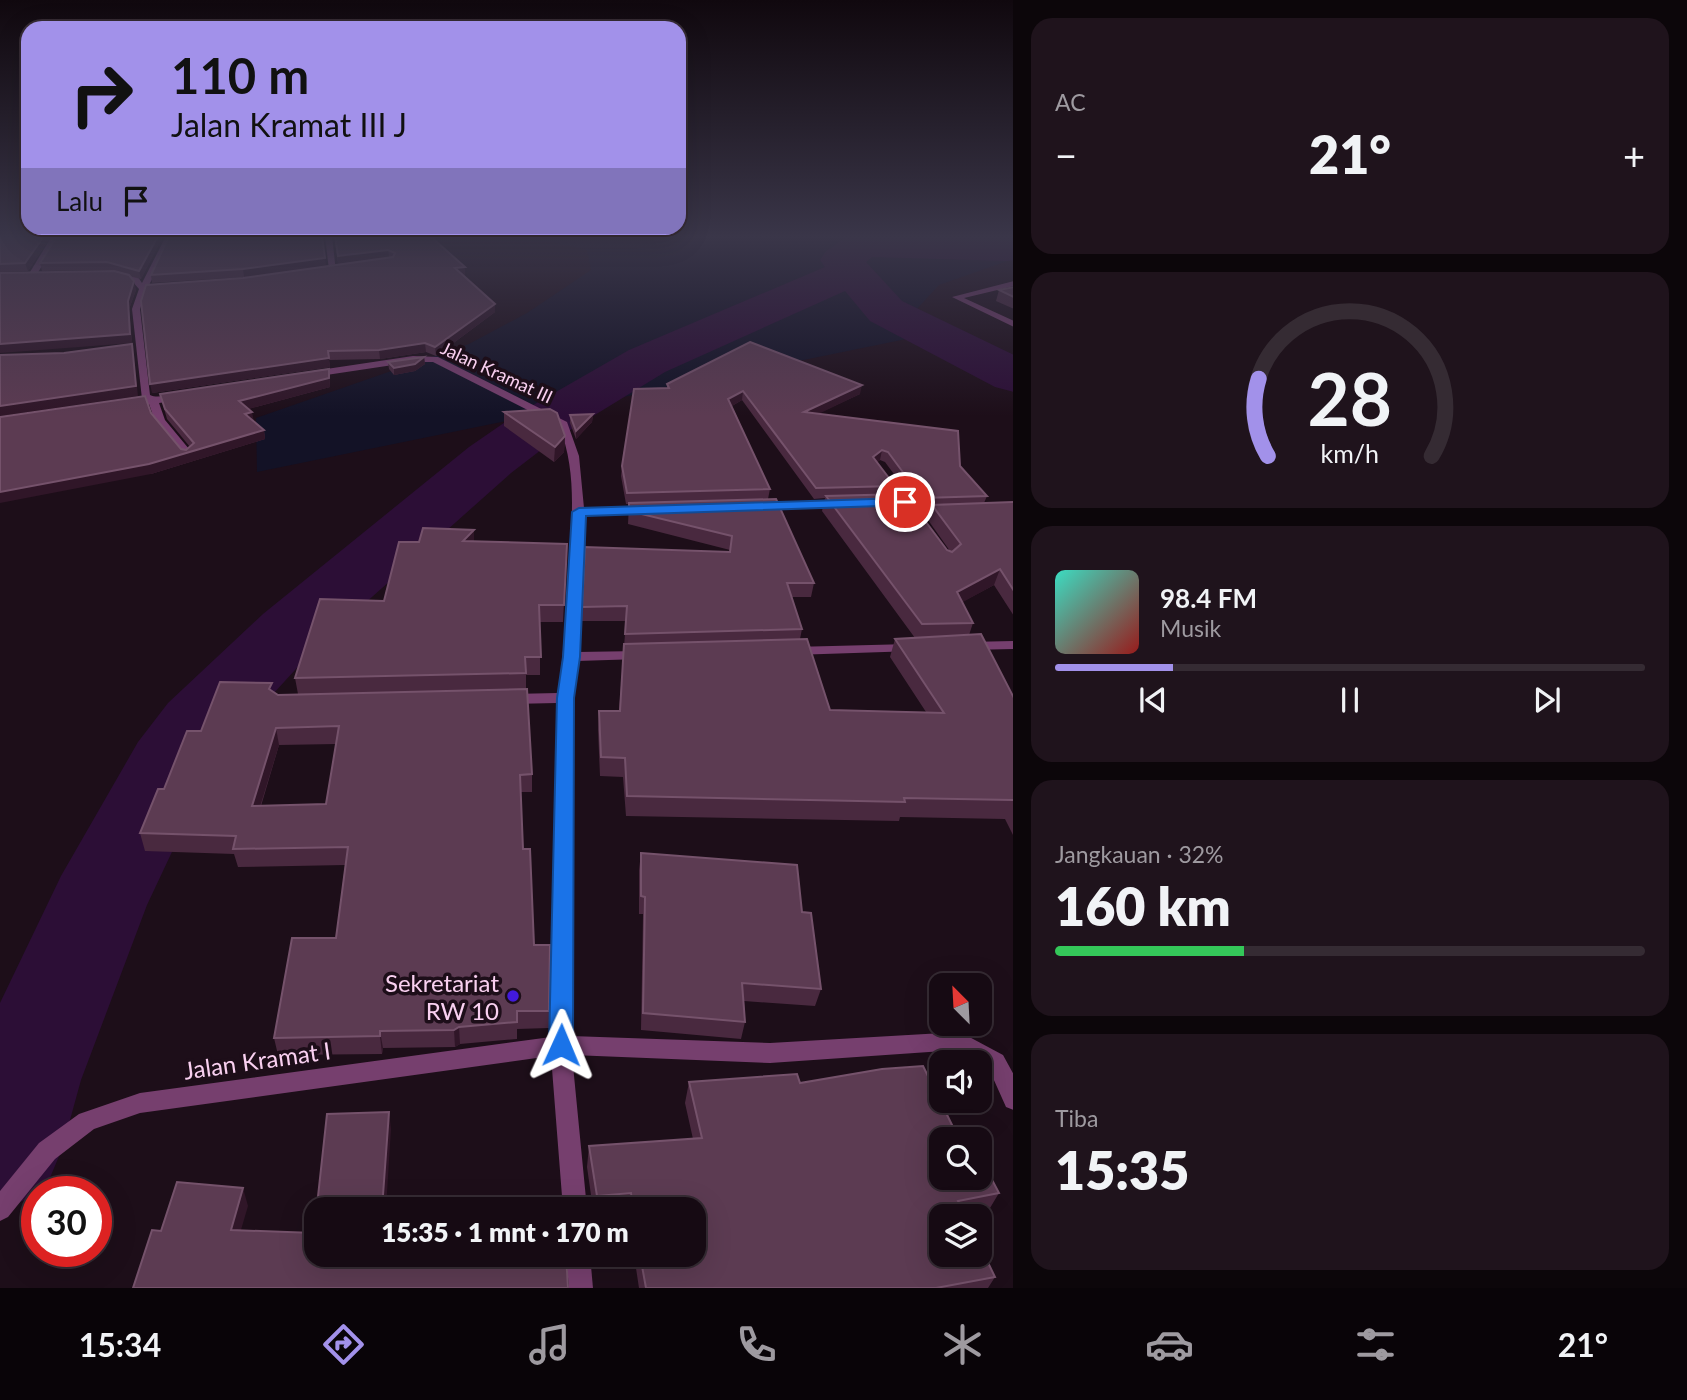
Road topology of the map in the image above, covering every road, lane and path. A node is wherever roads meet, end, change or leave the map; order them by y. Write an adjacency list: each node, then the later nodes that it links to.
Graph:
1 (141, 296): 4 (street)
2 (958, 296): 3 (street)
3 (1013, 325)
4 (140, 347): 5 (street); 8 (street)
5 (128, 349)
6 (301, 376): 15 (street, Jalan Kramat III)
7 (192, 395): 8 (street)
8 (153, 400): 9 (street); 10 (street)
9 (115, 406)
10 (189, 455)
11 (905, 502): 16 (street)
12 (851, 504): 13 (street)
13 (742, 507)
14 (661, 510): 15 (street)
15 (579, 512): 22 (street)
16 (955, 514)
17 (1013, 645): 19 (street)
18 (930, 647): 20 (street)
19 (958, 647)
20 (779, 651)
21 (654, 654): 22 (street)
22 (572, 657): 23 (street)
23 (565, 698): 24 (street); 25 (street)
24 (498, 699)
25 (561, 1045): 26 (street, Jalan Kramat I); 27 (street); 28 (street, Jalan Kramat I)
26 (1013, 1100)
27 (574, 1197)
28 (0, 1209)
29 (579, 1267): 30 (street)
30 (581, 1288)

